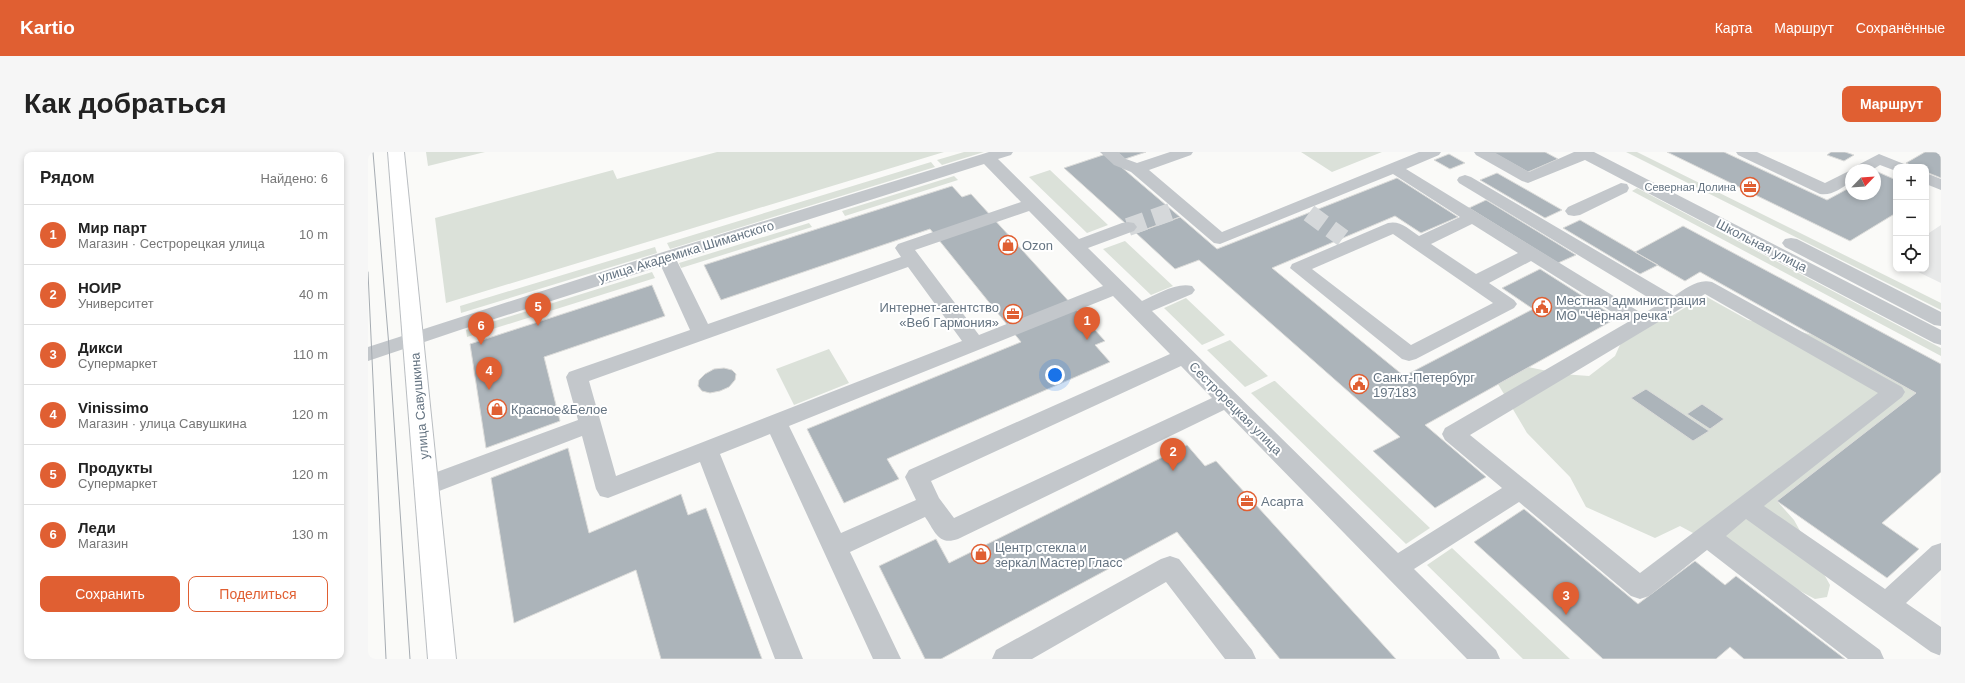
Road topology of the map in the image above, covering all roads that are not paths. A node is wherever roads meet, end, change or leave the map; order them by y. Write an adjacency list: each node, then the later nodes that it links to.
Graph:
1 (396, 152): 40 (main road, улица Савушкина)
2 (1108, 152): 15 (street)
3 (1185, 152): 15 (street)
4 (1433, 152): 14 (street)
5 (1482, 152): 11 (street)
6 (1611, 152): 36 (street, Школьная улица)
7 (1744, 152): 16 (street)
8 (1584, 153): 11 (street); 39 (street, Школьная улица)
9 (996, 155): 22 (street, Сестрорецкая улица); 29 (street, улица Академика Шиманского)
10 (1885, 156): 12 (street); 13 (street)
11 (1501, 163): 18 (street)
12 (1871, 164)
13 (1894, 164)
14 (1394, 168): 15 (street); 21 (street)
15 (1137, 169)
16 (1845, 179)
17 (1929, 179): 19 (street)
18 (1465, 180): 21 (street); 34 (street)
19 (1941, 185)
20 (1621, 188): 23 (street)
21 (1433, 192): 24 (street)
22 (1032, 204): 27 (street, Сестрорецкая улица); 30 (street)
23 (1574, 211)
24 (1474, 217): 26 (street); 28 (street)
25 (1128, 227): 27 (street)
26 (1418, 243): 31 (street); 31 (street)
27 (1075, 247): 32 (street, Сестрорецкая улица)
28 (1532, 253): 31 (street); 37 (street)
29 (666, 258): 38 (street); 40 (street, улица Академика Шиманского)
30 (912, 259): 38 (street); 41 (street)
31 (1475, 282)
32 (1116, 288): 35 (street, Сестрорецкая улица); 41 (street)
33 (1185, 290): 35 (street)
34 (1673, 304): 37 (street); 51 (street)
35 (1138, 310): 43 (street, Сестрорецкая улица)
36 (1941, 320)
37 (1642, 322): 49 (street)
38 (702, 333): 46 (street)
39 (1941, 338)
40 (413, 339): 42 (street, улица Академика Шиманского); 48 (main road, улица Савушкина)
41 (975, 344): 45 (street)
42 (368, 354)
43 (1184, 356): 44 (street, Сестрорецкая улица); 50 (street)
44 (1228, 400): 50 (street); 55 (street, Сестрорецкая улица)
45 (776, 423): 47 (street); 53 (street)
46 (590, 424): 47 (street); 48 (street)
47 (707, 450): 59 (street)
48 (426, 486): 58 (main road, улица Савушкина)
49 (1520, 489): 52 (street); 55 (street)
50 (930, 504): 53 (street)
51 (1746, 506): 52 (street); 56 (street)
52 (1707, 536): 64 (street)
53 (834, 548): 60 (street)
54 (1941, 554): 56 (street)
55 (1395, 568): 63 (street, Сестрорецкая улица)
56 (1886, 604): 57 (street)
57 (1941, 643)
58 (442, 659)
59 (789, 659)
60 (887, 659)
61 (1006, 659): 62 (street)
62 (1242, 659)
63 (1486, 659)
64 (1870, 659)

